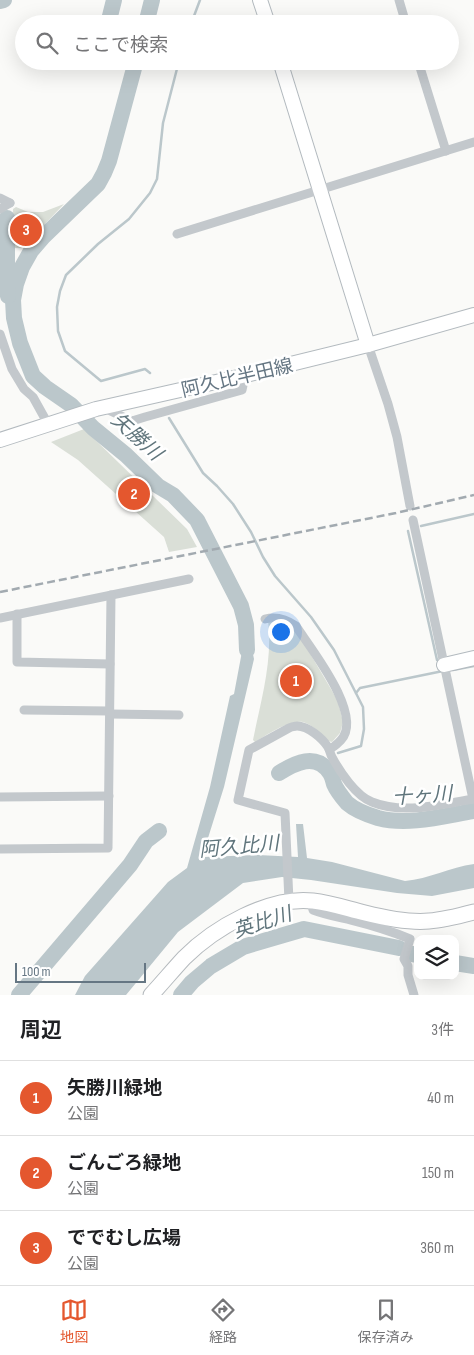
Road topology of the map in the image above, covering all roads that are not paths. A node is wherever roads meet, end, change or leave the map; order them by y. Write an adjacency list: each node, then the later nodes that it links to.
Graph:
1 (260, 0): 3 (main road)
2 (399, 0): 4 (street)
3 (265, 15)
4 (403, 15)
5 (283, 70): 9 (main road)
6 (421, 70): 8 (street)
7 (474, 142): 8 (street)
8 (446, 151): 9 (street)
9 (320, 190): 12 (street); 15 (main road)
10 (0, 198): 11 (street)
11 (0, 209)
12 (177, 234)
13 (474, 315): 15 (main road, 阿久比半田線)
14 (0, 334): 18 (street)
15 (368, 345): 16 (main road, 阿久比半田線); 20 (street)
16 (245, 375): 17 (main road, 阿久比半田線); 17 (street)
17 (99, 408): 18 (main road, 阿久比半田線)
18 (48, 424): 19 (main road, 阿久比半田線)
19 (0, 440)
20 (410, 506)
21 (414, 520): 29 (street)
22 (189, 579): 23 (street)
23 (111, 595): 24 (street); 28 (street)
24 (17, 614): 25 (street); 28 (street)
25 (0, 618)
26 (265, 619): 33 (street)
27 (474, 658): 29 (main road)
28 (110, 664): 31 (street)
29 (444, 664): 36 (street)
30 (24, 710): 31 (street)
31 (110, 713): 32 (street); 34 (street)
32 (179, 715)
33 (329, 749): 36 (street); 38 (street)
34 (109, 796): 35 (street); 37 (street)
35 (0, 797)
36 (473, 799)
37 (0, 849)
38 (289, 894): 39 (main road); 41 (main road)
39 (311, 900): 40 (main road); 42 (street)
40 (474, 912)
41 (151, 995)
42 (414, 995)

